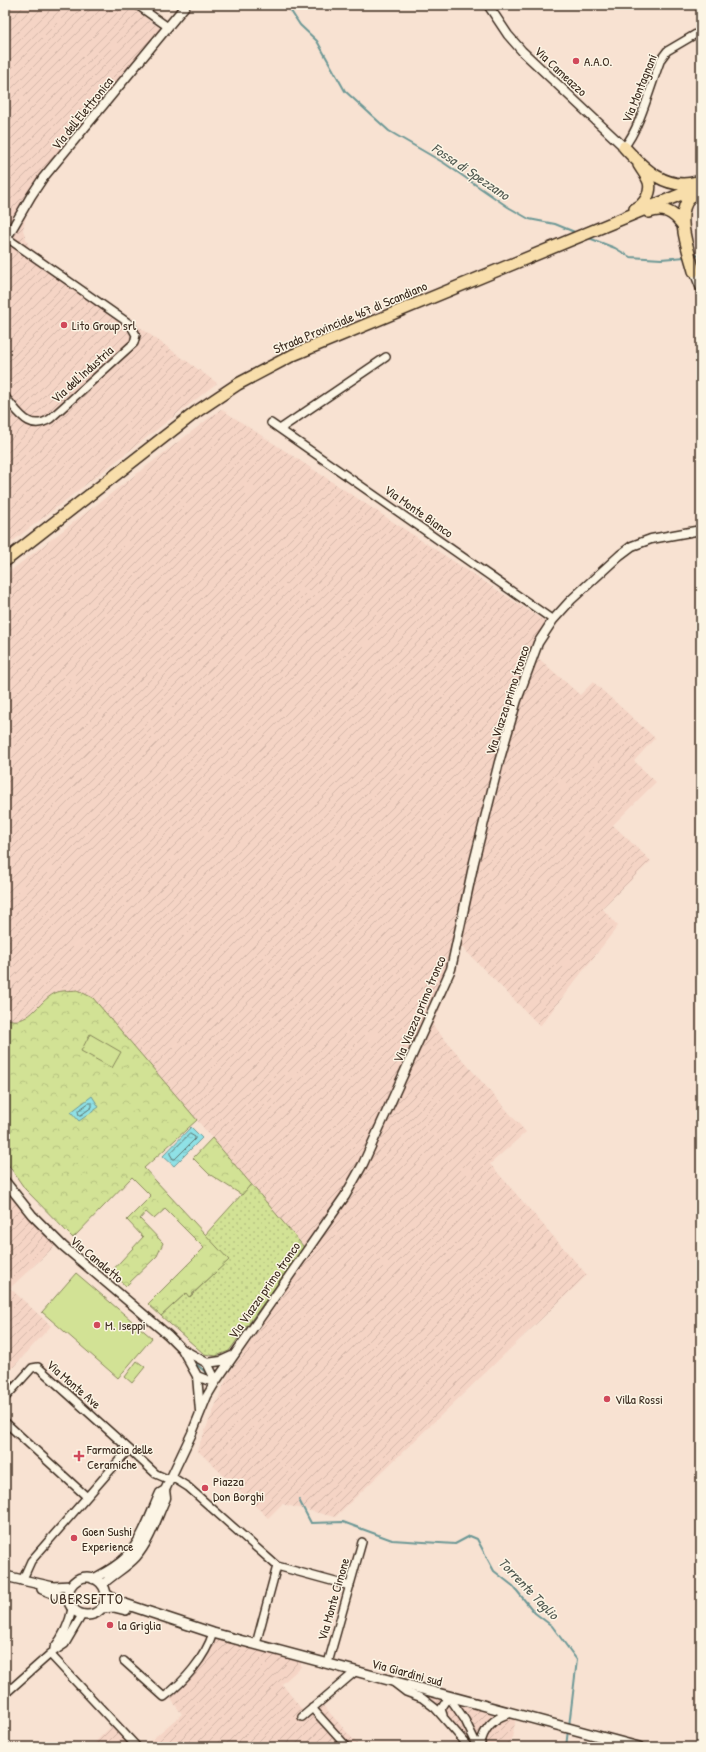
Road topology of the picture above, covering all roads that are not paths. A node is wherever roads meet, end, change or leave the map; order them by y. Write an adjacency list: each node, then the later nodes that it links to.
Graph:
1 (137, 5): 4 (street)
2 (186, 5): 4 (street, Via dell'Elettronica)
3 (488, 5): 6 (street, Via Cameazzo)
4 (168, 26): 14 (street, Via dell'Elettronica)
5 (701, 31): 6 (street, Via Montagnani)
6 (624, 147): 7 (highway)
7 (638, 163): 8 (highway); 12 (highway)
8 (701, 180)
9 (701, 186): 11 (highway, Strada Provinciale 467 di Scandiano)
10 (701, 192): 13 (highway)
11 (631, 215): 12 (highway, Strada Provinciale 467 di Scandiano); 13 (highway)
12 (617, 221): 22 (highway, Strada Provinciale 467 di Scandiano)
13 (682, 224): 15 (highway)
14 (6, 239): 18 (street, Via dell'Industria)
15 (694, 271): 16 (street)
16 (701, 289)
17 (386, 357): 20 (street)
18 (5, 398)
19 (271, 423): 20 (street, Via Monte Bianco)
20 (280, 429): 23 (street, Via Monte Bianco)
21 (701, 530): 23 (street, Via Viazza primo tronco)
22 (5, 561)
23 (553, 620): 26 (street, Via Viazza primo tronco)
24 (5, 1181): 25 (street, Via Canaletto)
25 (182, 1349): 27 (street, Via Canaletto); 28 (street, Via Canaletto)
26 (233, 1355): 27 (street); 29 (street, Via Viazza primo tronco)
27 (207, 1363): 29 (street)
28 (197, 1376): 29 (street); 31 (street, Via Canaletto)
29 (216, 1381): 31 (street, Via Viazza primo tronco)
30 (5, 1398): 33 (street, Via Monte Ave)
31 (200, 1414): 34 (street, Via Viazza primo tronco)
32 (5, 1422): 36 (street)
33 (129, 1449): 34 (street); 36 (street)
34 (171, 1478): 35 (street, Via Viazza primo tronco); 38 (street)
35 (165, 1490): 40 (street, Via Viazza primo tronco); 42 (street, Via Viazza primo tronco)
36 (87, 1497): 41 (street)
37 (362, 1542): 44 (street, Via Monte Cimone)
38 (277, 1566): 44 (street); 52 (street)
39 (5, 1576): 41 (main road)
40 (93, 1579): 42 (main road); 43 (main road)
41 (26, 1582): 43 (main road); 46 (main road)
42 (102, 1585): 45 (main road)
43 (71, 1586): 46 (main road)
44 (350, 1586): 55 (street, Via Monte Cimone)
45 (106, 1594): 47 (main road); 50 (main road)
46 (68, 1599): 48 (main road)
47 (102, 1608): 49 (main road); 50 (main road)
48 (72, 1609): 49 (main road); 53 (street)
49 (82, 1615): 53 (street)
50 (168, 1619): 51 (main road, Via Giardini sud)
51 (213, 1633): 52 (main road, Via Giardini sud); 54 (street)
52 (256, 1644): 55 (main road, Via Giardini sud)
53 (52, 1652): 58 (street); 64 (street)
54 (124, 1661)
55 (328, 1663): 56 (main road, Via Giardini sud)
56 (356, 1671): 57 (main road, Via Giardini sud); 60 (street)
57 (391, 1681): 59 (main road, Via Giardini sud); 63 (street)
58 (5, 1694)
59 (449, 1697): 61 (main road, Via Giardini sud); 63 (street); 67 (street)
60 (312, 1708): 62 (street); 65 (street)
61 (512, 1713): 67 (street); 68 (main road, Via Giardini sud)
62 (302, 1717)
63 (444, 1717): 66 (street)
64 (137, 1747)
65 (347, 1747)
66 (469, 1747)
67 (479, 1747)
68 (639, 1747)

